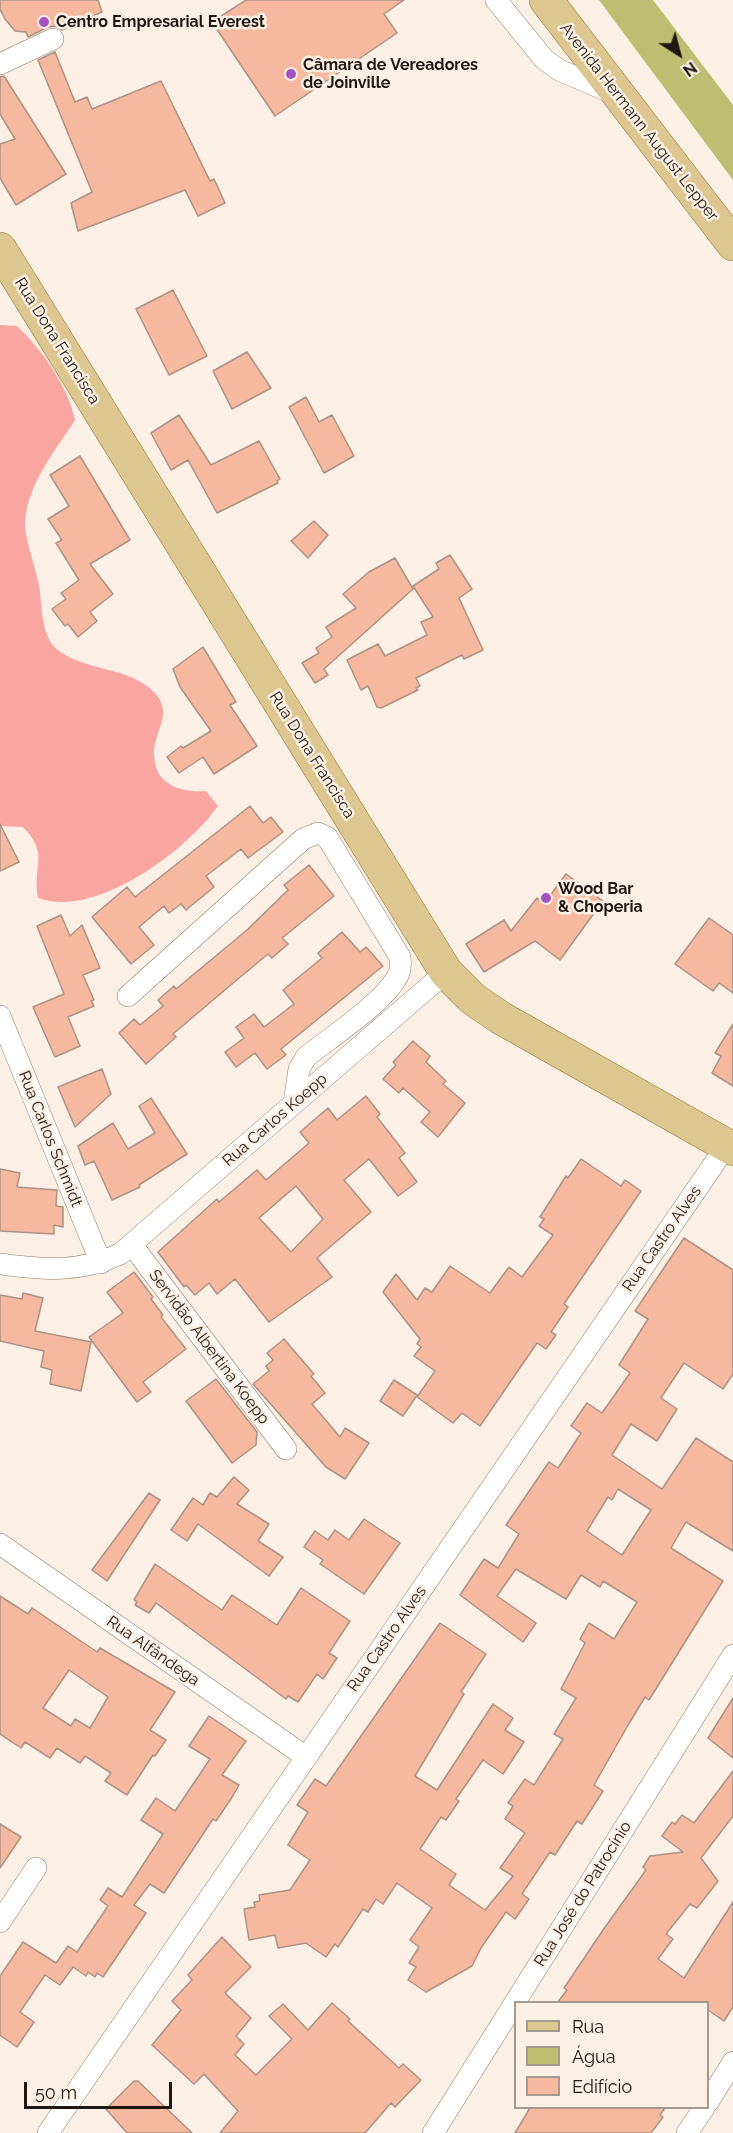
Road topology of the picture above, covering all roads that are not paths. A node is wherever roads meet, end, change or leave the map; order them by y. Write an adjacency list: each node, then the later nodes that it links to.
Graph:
1 (496, 0): 5 (street)
2 (546, 0): 5 (main road, Avenida Hermann August Lepper)
3 (53, 39): 4 (street)
4 (0, 64)
5 (619, 95): 6 (main road, Avenida Hermann August Lepper)
6 (733, 244)
7 (0, 249): 8 (main road, Rua Dona Francisca)
8 (446, 972): 11 (street, Rua Carlos Koepp); 12 (main road, Rua Dona Francisca)
9 (128, 996): 11 (street)
10 (0, 1016): 14 (street, Rua Carlos Schmidt)
11 (294, 1103): 13 (street, Rua Carlos Koepp)
12 (730, 1147): 19 (street, Rua Castro Alves)
13 (132, 1245): 14 (street, Rua Carlos Koepp); 16 (street, Servidão Albertina Koepp)
14 (101, 1263): 15 (street)
15 (0, 1264)
16 (286, 1449)
17 (0, 1544): 19 (street, Rua Alfândega)
18 (733, 1655): 22 (street, Rua José do Patrocínio)
19 (306, 1757): 27 (street, Rua Castro Alves)
20 (36, 1868): 21 (street)
21 (0, 1922)
22 (516, 2001)
23 (514, 2004): 28 (street, Rua José do Patrocínio)
24 (733, 2062): 25 (street)
25 (709, 2100)
26 (703, 2109): 29 (street)
27 (48, 2133)
28 (433, 2133)
29 (687, 2133)

